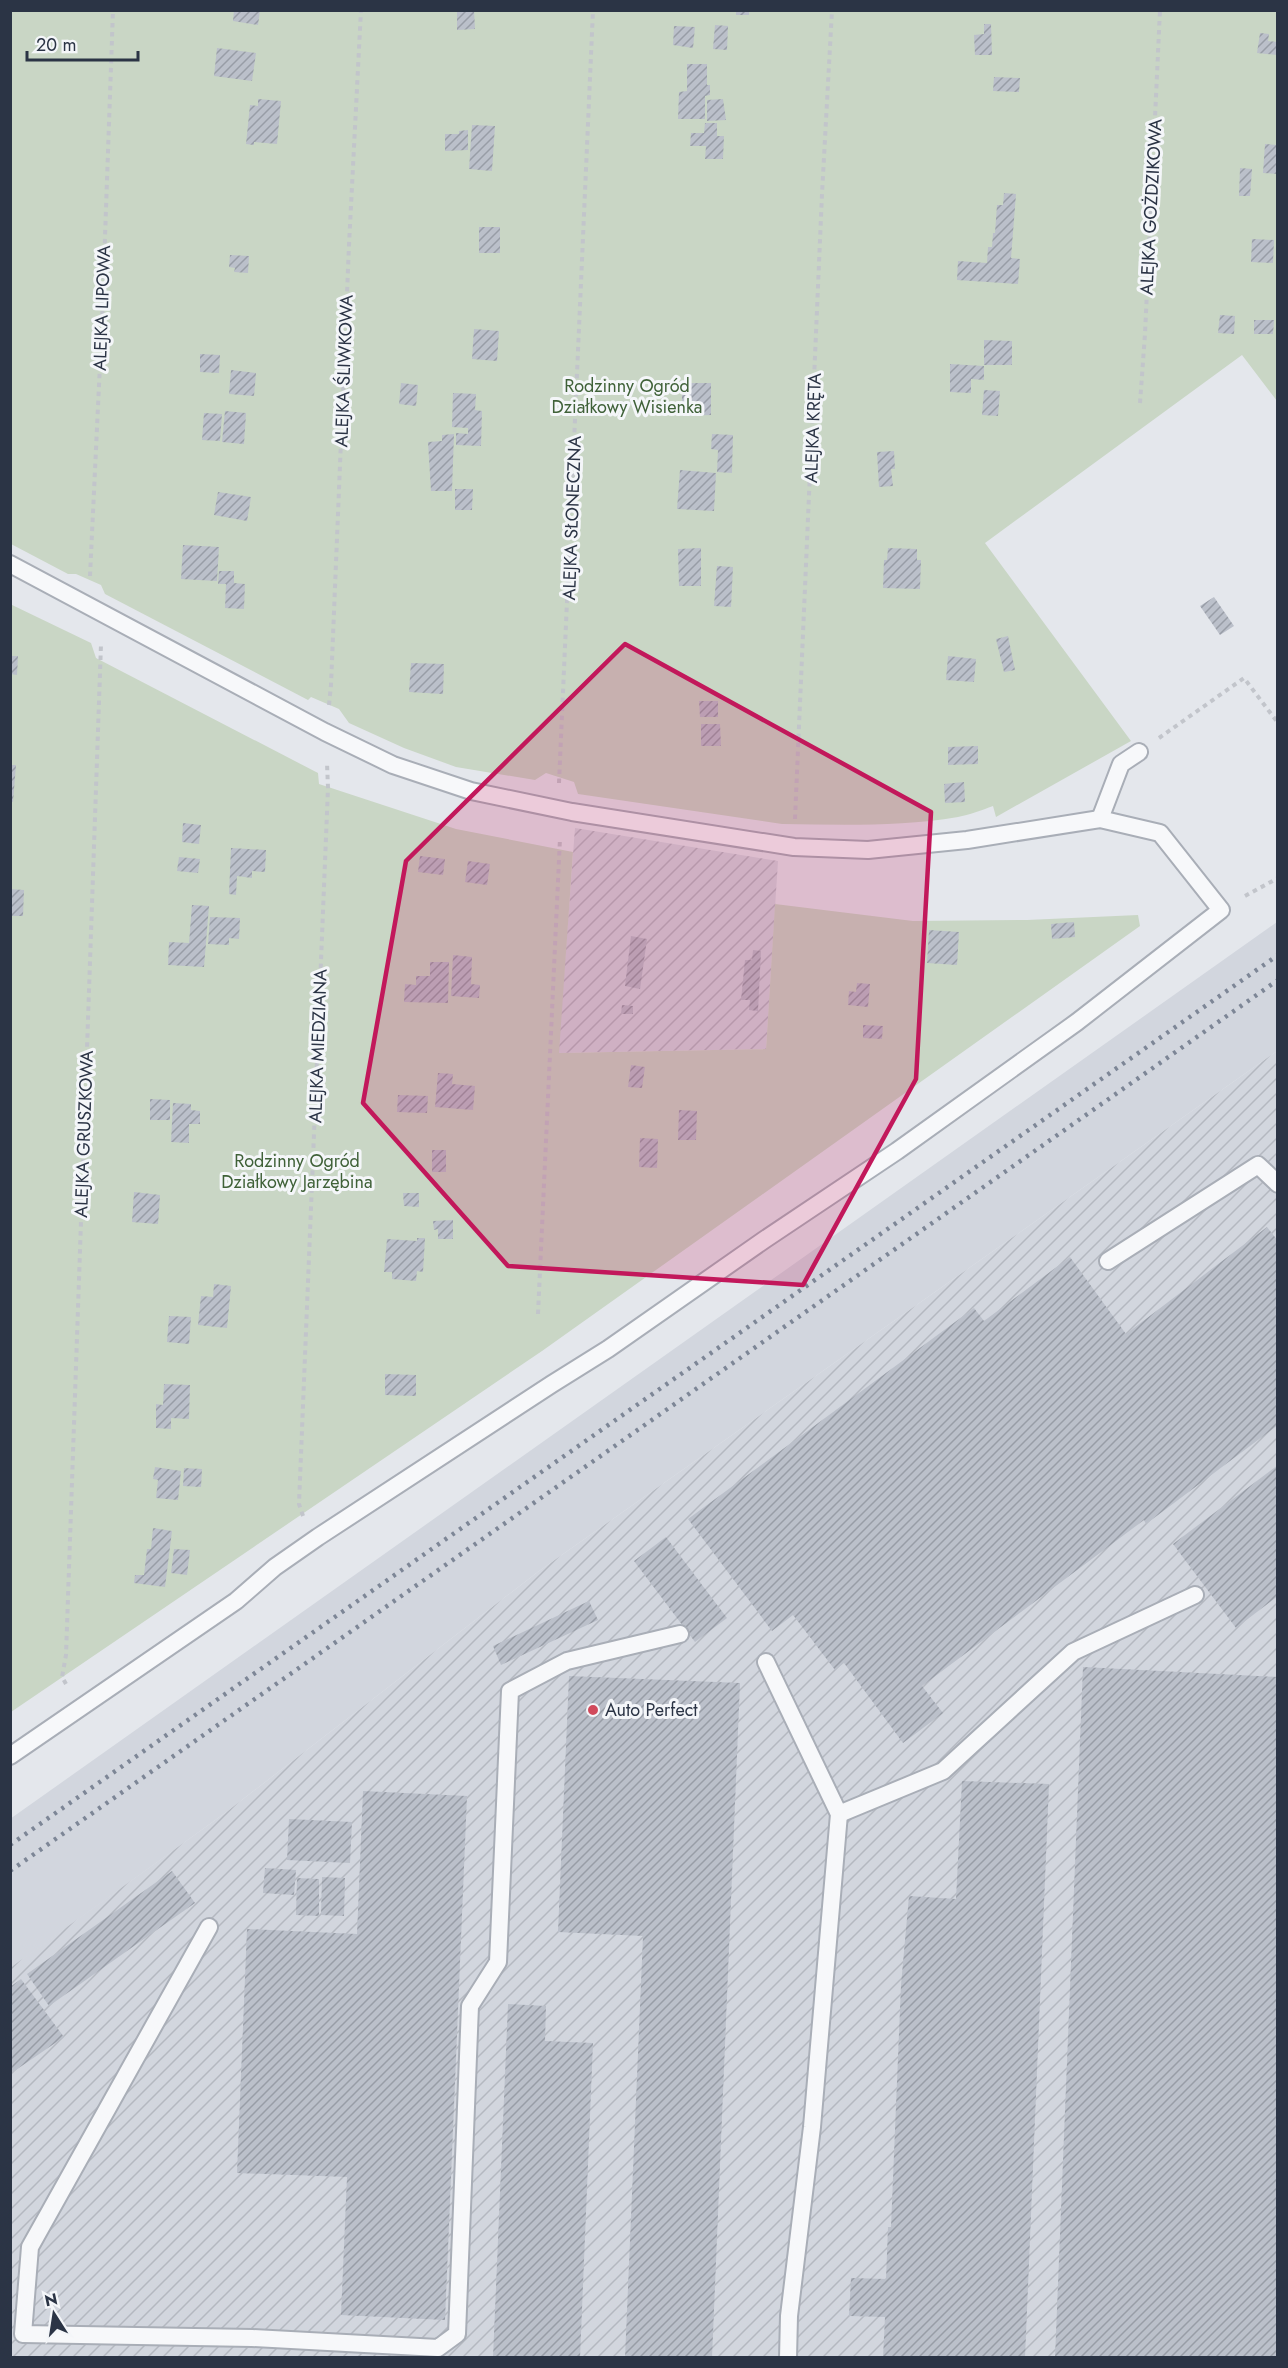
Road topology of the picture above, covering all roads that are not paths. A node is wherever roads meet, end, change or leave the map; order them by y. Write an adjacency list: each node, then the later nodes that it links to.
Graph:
1 (10, 564): 3 (lane)
2 (1139, 752): 3 (lane)
3 (1100, 819): 9 (lane)
4 (1278, 1184): 5 (lane)
5 (1108, 1262)
6 (1194, 1595): 10 (lane)
7 (680, 1634): 12 (lane)
8 (766, 1662): 10 (lane)
9 (10, 1756)
10 (839, 1814): 13 (lane)
11 (209, 1928): 12 (lane)
12 (438, 2353)
13 (788, 2358)

